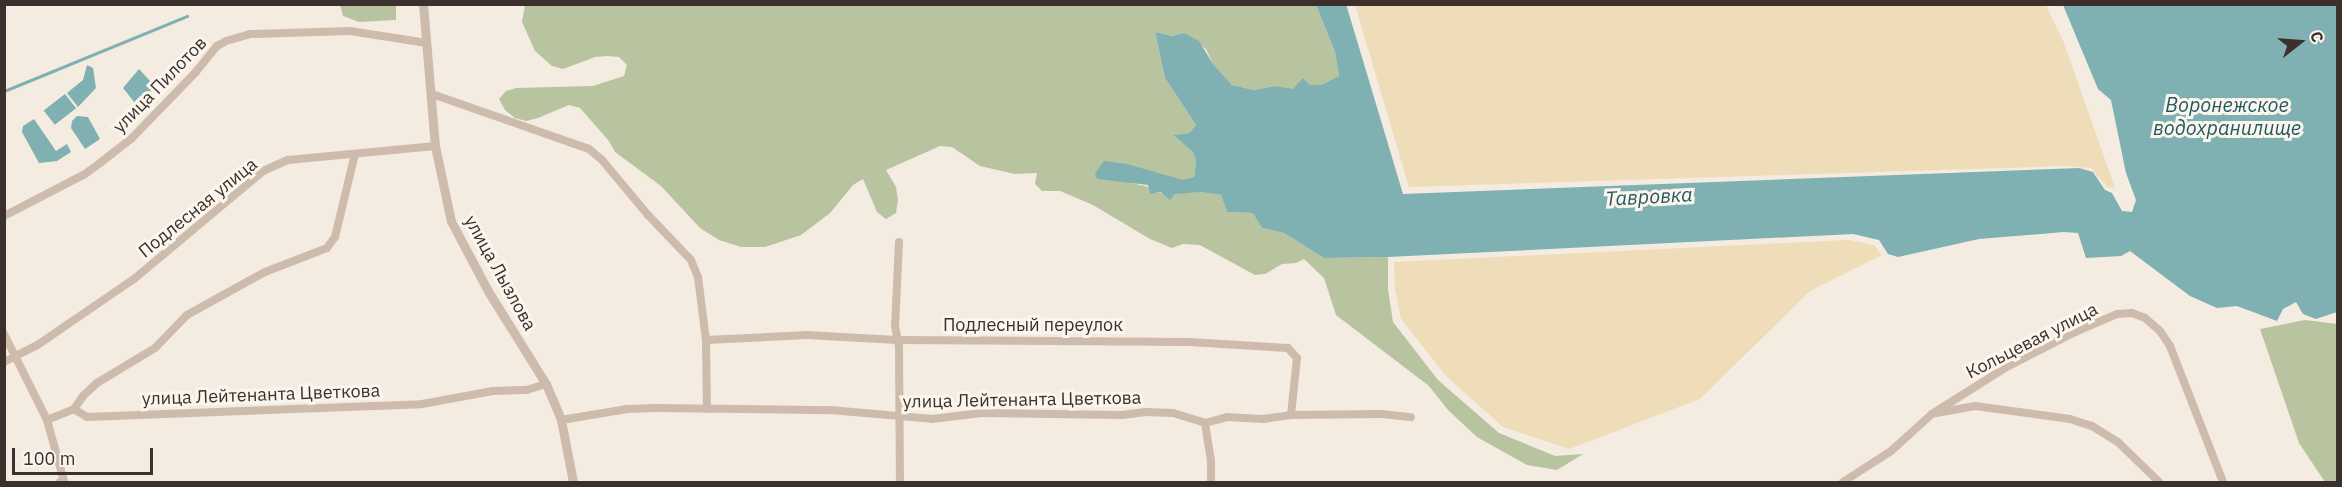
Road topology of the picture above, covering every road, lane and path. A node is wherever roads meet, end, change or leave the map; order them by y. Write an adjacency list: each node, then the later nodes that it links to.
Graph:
1 (423, 4): 2 (street, улица Лызлова)
2 (427, 43): 3 (street, улица Лызлова); 6 (street, улица Пилотов)
3 (432, 94): 4 (street, улица Лызлова); 10 (street)
4 (435, 146): 5 (street, Подлесная улица); 13 (street, улица Лызлова)
5 (355, 154): 11 (street, Подлесная улица); 14 (street)
6 (4, 216)
7 (899, 242): 9 (street)
8 (4, 334): 11 (street)
9 (897, 339): 10 (street, Подлесный переулок); 17 (street, Подлесный переулок); 19 (street)
10 (706, 340): 15 (street)
11 (16, 357): 12 (street, Подлесная улица); 20 (street)
12 (4, 362)
13 (546, 384): 14 (street, улица Лейтенанта Цветкова); 21 (street, улица Лызлова)
14 (74, 409): 20 (street)
15 (707, 409): 19 (street, улица Лейтенанта Цветкова); 21 (street, улица Лейтенанта Цветкова)
16 (1932, 414): 27 (street, Кольцевая улица); 28 (street, Кольцевая улица); 29 (street, Кольцевая улица)
17 (1291, 416): 18 (street, улица Лейтенанта Цветкова); 22 (street, улица Лейтенанта Цветкова)
18 (1411, 417)
19 (901, 419): 22 (street, улица Лейтенанта Цветкова); 25 (street)
20 (47, 420): 23 (street)
21 (561, 420): 24 (street, улица Лызлова)
22 (1205, 423): 26 (street)
23 (64, 482)
24 (573, 483)
25 (900, 483)
26 (1211, 483)
27 (1844, 483)
28 (2159, 483)
29 (2223, 483)

